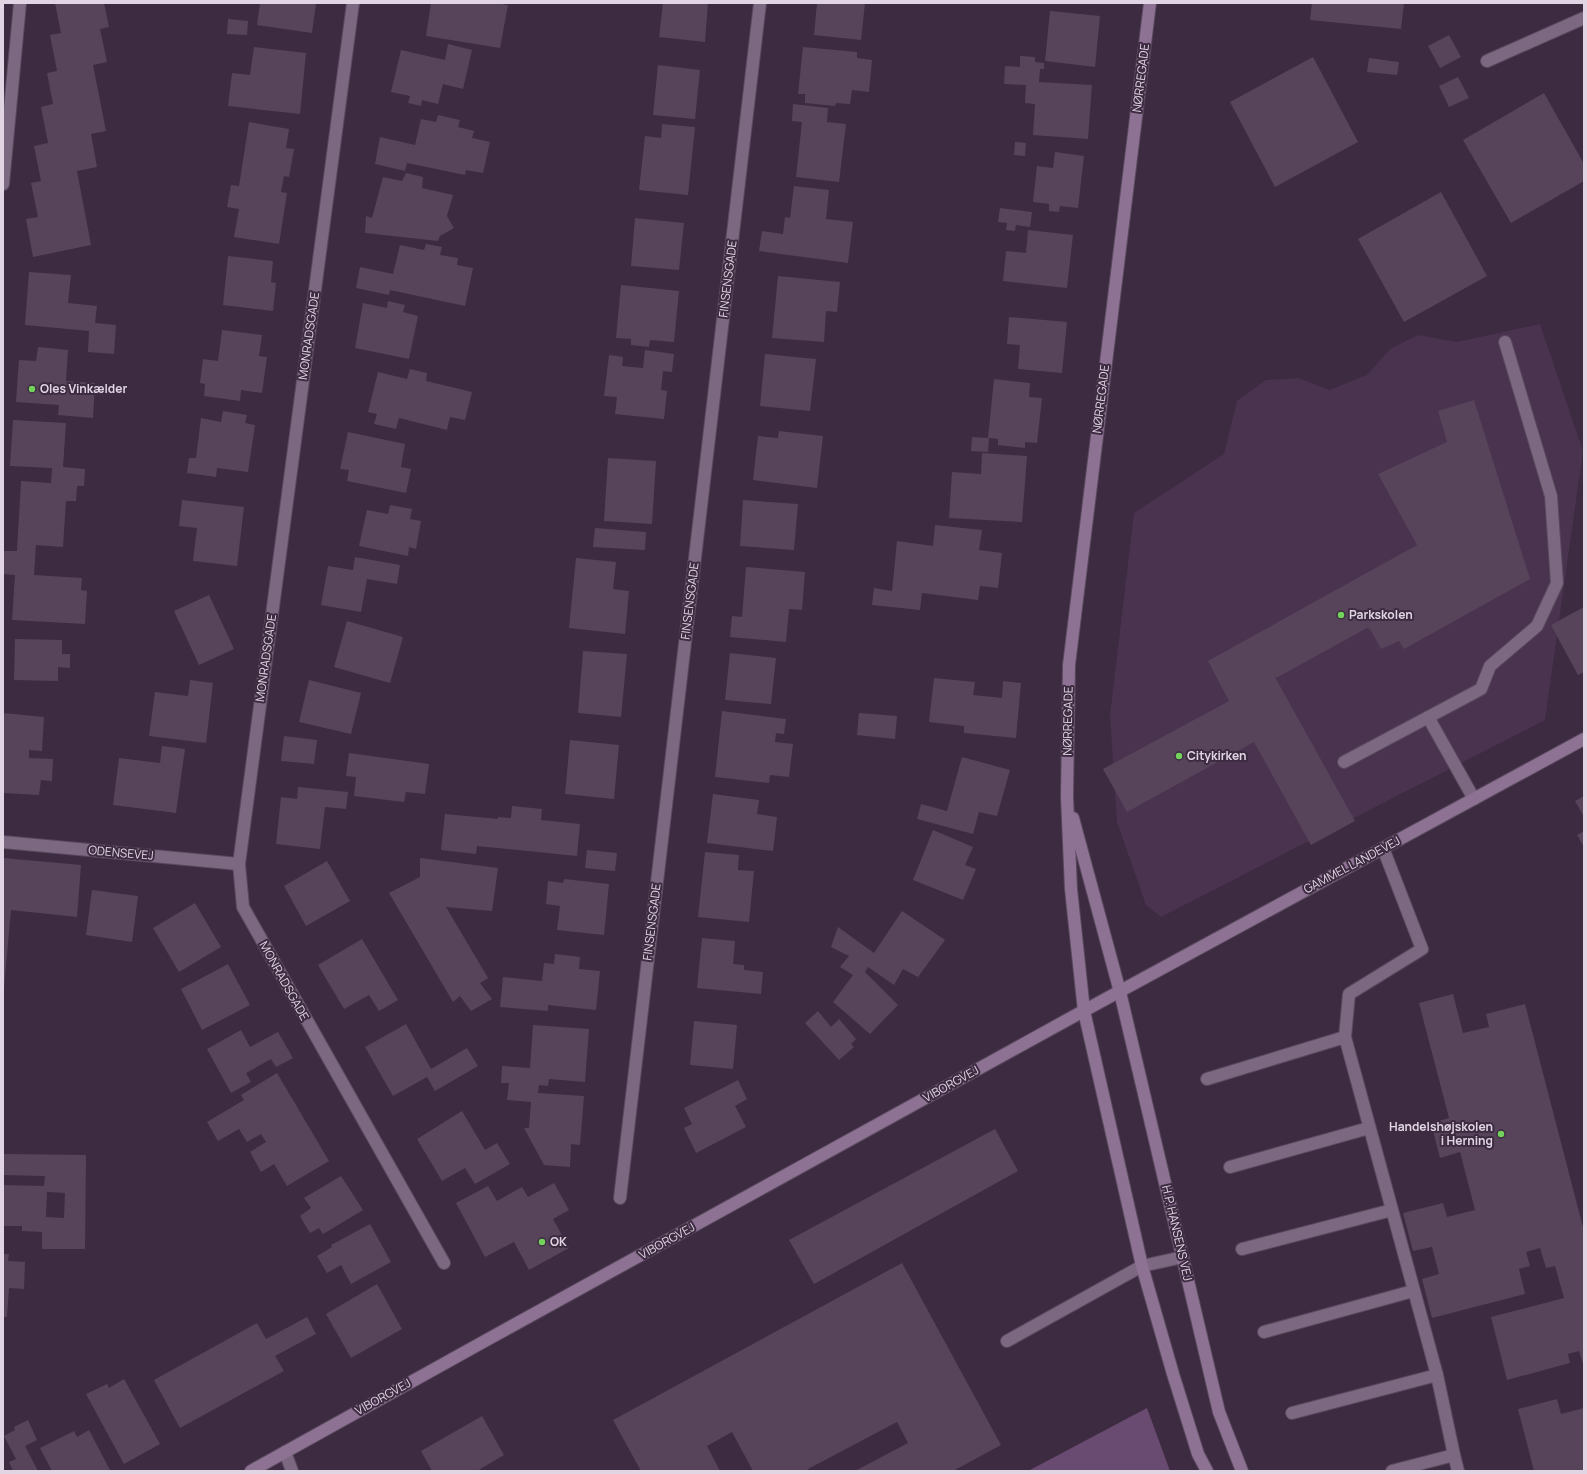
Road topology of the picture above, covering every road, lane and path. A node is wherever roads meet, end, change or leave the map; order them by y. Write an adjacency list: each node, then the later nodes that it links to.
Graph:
1 (20, 3): 7 (street)
2 (353, 3): 16 (street, MONRADSGADE)
3 (760, 3): 23 (street, FINSENSGADE)
4 (1150, 3): 12 (street, NØRREGADE)
5 (1584, 18): 6 (street)
6 (1487, 61)
7 (3, 184)
8 (1505, 342): 9 (street)
9 (1428, 717): 11 (street); 13 (street)
10 (1584, 739): 13 (street, GAMMEL LANDEVEJ)
11 (1344, 762)
12 (1067, 797): 17 (street, NØRREGADE); 18 (street, NØRREGADE)
13 (1474, 799): 15 (street, GAMMEL LANDEVEJ)
14 (3, 842): 16 (street, ODENSEVEJ)
15 (1383, 848): 17 (street, GAMMEL LANDEVEJ); 19 (street)
16 (239, 864): 27 (street, MONRADSGADE)
17 (1120, 992): 18 (street, GAMMEL LANDEVEJ); 26 (street, H.P. HANSENS VEJ)
18 (1084, 1011): 28 (street); 34 (street, VIBORGVEJ)
19 (1345, 1037): 20 (street); 21 (street)
20 (1207, 1079)
21 (1369, 1128): 22 (street); 24 (street)
22 (1230, 1167)
23 (620, 1198)
24 (1392, 1210): 25 (street); 29 (street)
25 (1242, 1249)
26 (1183, 1257): 28 (street); 39 (street, H.P. HANSENS VEJ)
27 (444, 1263)
28 (1142, 1266): 31 (street); 38 (street)
29 (1413, 1291): 30 (street); 32 (street)
30 (1264, 1332)
31 (1007, 1341)
32 (1436, 1375): 33 (street); 35 (street)
33 (1292, 1413)
34 (285, 1452): 36 (street, VIBORGVEJ); 37 (street)
35 (1454, 1455): 40 (street); 41 (street)
36 (251, 1471)
37 (292, 1471)
38 (1207, 1471)
39 (1242, 1471)
40 (1392, 1471)
41 (1458, 1471)

